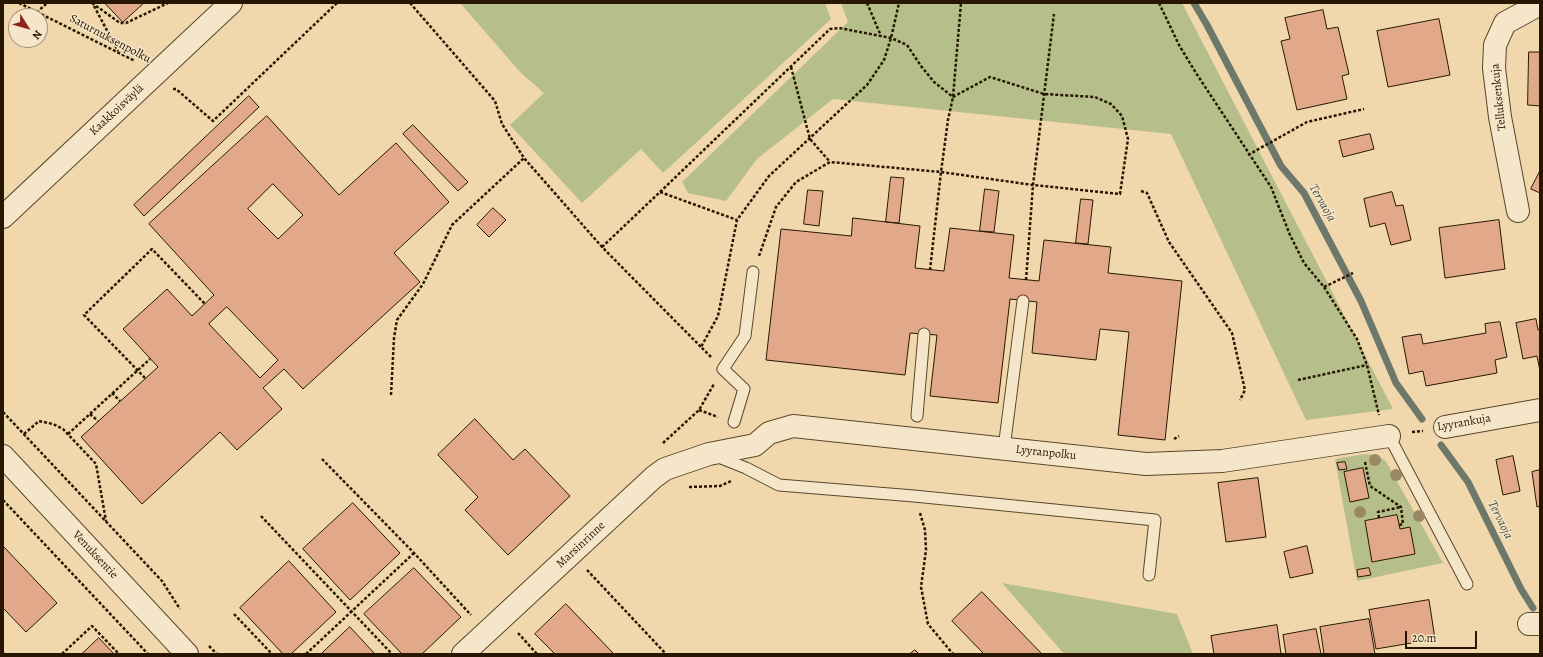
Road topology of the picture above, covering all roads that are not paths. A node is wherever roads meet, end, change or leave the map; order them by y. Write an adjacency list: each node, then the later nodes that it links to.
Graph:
1 (231, 3): 4 (street, Kaakkoisväylä)
2 (1540, 4): 3 (street, Telluksenkuja)
3 (1518, 211)
4 (3, 217)
5 (753, 272): 10 (lane)
6 (1023, 301): 13 (lane)
7 (924, 334): 9 (lane)
8 (1540, 410): 11 (street, Lyyrankuja)
9 (917, 416)
10 (734, 422)
11 (1445, 427)
12 (1389, 436): 13 (street, Lyyranpolku); 17 (lane)
13 (1004, 448): 14 (street, Lyyranpolku)
14 (709, 454): 16 (lane); 19 (street, Marsinrinne)
15 (3, 456): 18 (street, Venuksentie)
16 (1149, 575)
17 (1467, 584)
18 (187, 654)
19 (463, 654)

